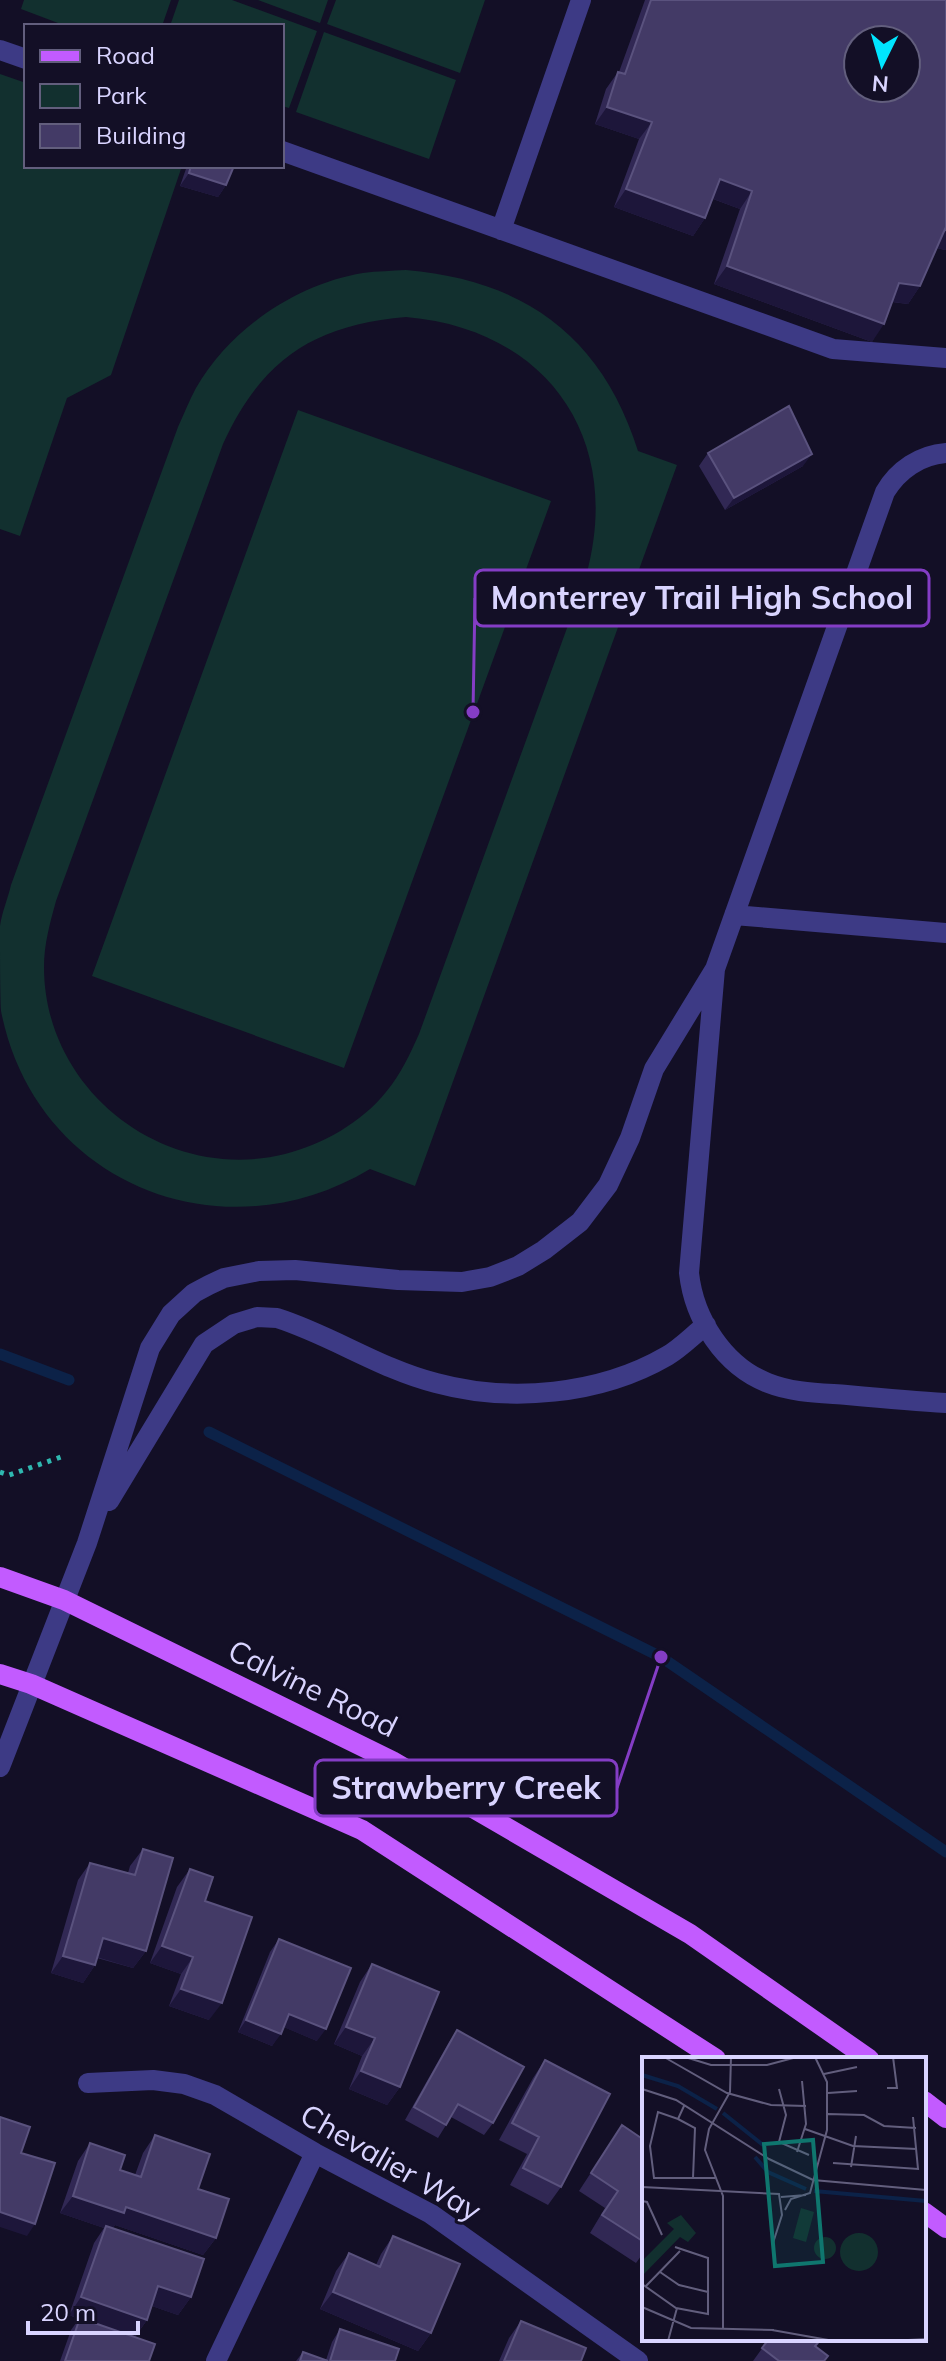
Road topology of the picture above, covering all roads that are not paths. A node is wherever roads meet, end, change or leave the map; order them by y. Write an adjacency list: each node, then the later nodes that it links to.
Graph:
1 (581, 0): 5 (street)
2 (0, 50): 3 (street)
3 (24, 58)
4 (284, 152): 5 (street)
5 (501, 230): 6 (street)
6 (946, 358)
7 (946, 453): 8 (street)
8 (734, 915): 9 (street); 10 (street)
9 (946, 933)
10 (715, 969): 11 (street); 13 (street)
11 (706, 1325): 12 (street); 13 (street)
12 (946, 1403)
13 (91, 1532): 15 (street)
14 (0, 1577): 15 (main road, Calvine Road)
15 (64, 1600): 17 (street); 20 (main road, Calvine Road)
16 (0, 1674): 17 (main road)
17 (31, 1684): 18 (street); 19 (main road)
18 (0, 1767)
19 (713, 2057)
20 (866, 2057)
21 (88, 2083): 24 (street, Chevalier Way)
22 (926, 2103): 23 (main road)
23 (946, 2118)
24 (315, 2153): 27 (street); 28 (street, Chevalier Way)
25 (926, 2213): 26 (main road)
26 (946, 2228)
27 (216, 2361)
28 (638, 2361)

